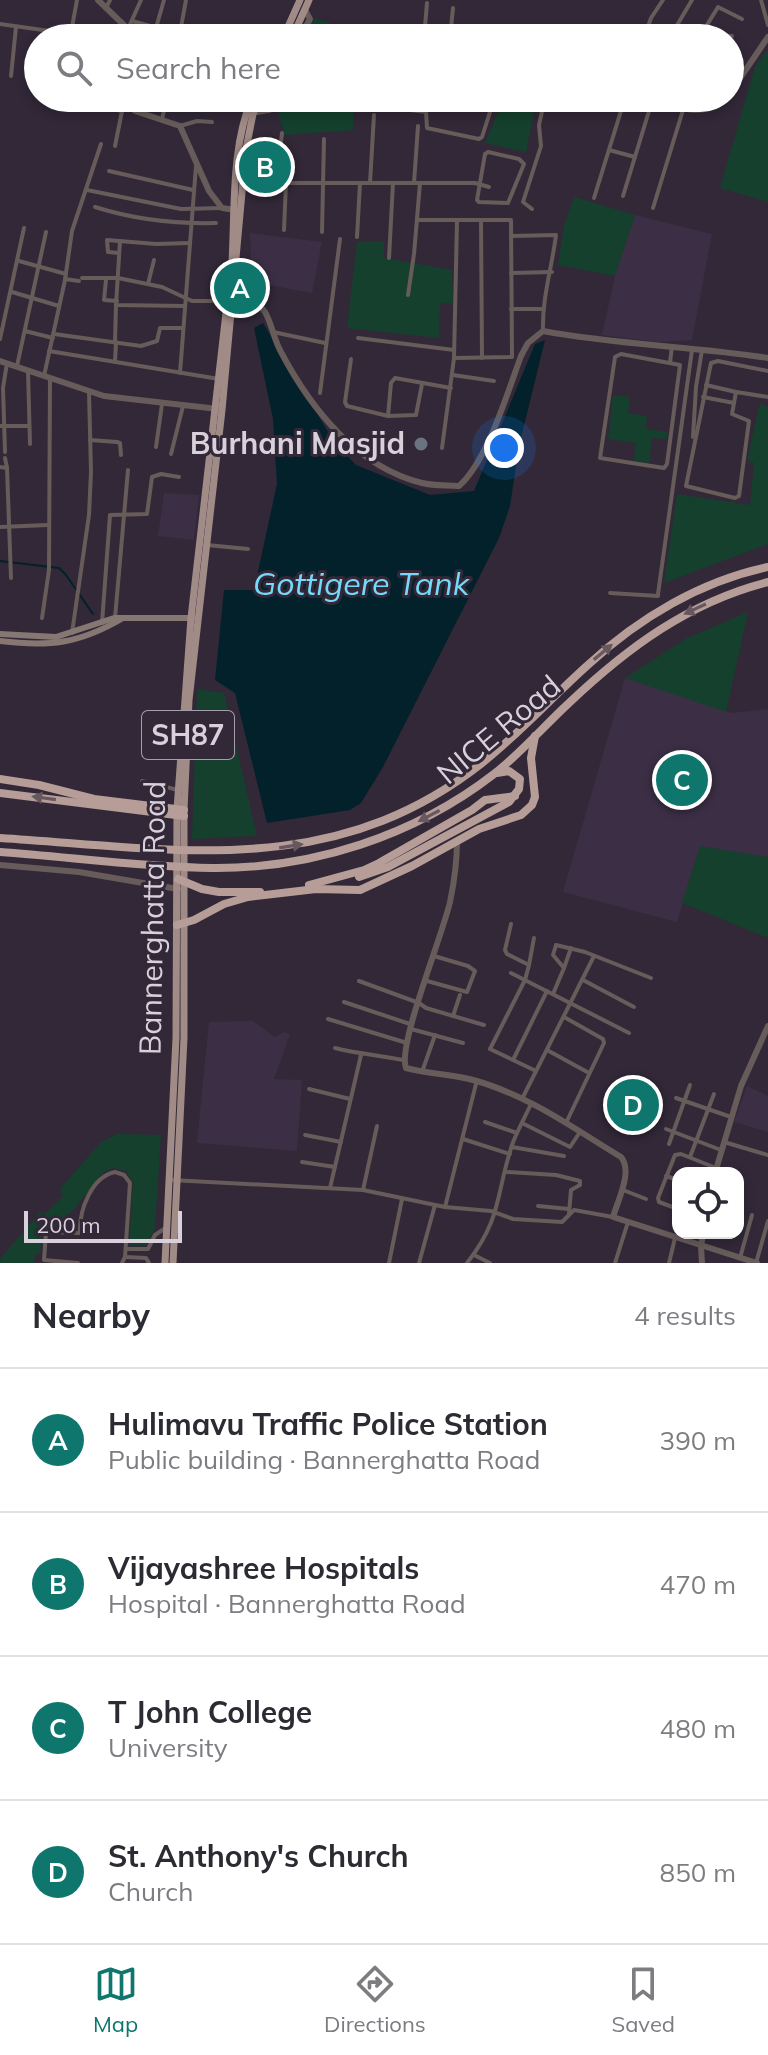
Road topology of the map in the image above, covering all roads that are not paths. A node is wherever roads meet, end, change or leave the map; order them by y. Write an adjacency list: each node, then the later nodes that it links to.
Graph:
1 (77, 0): 21 (street)
2 (98, 0): 15 (street)
3 (110, 0): 15 (street)
4 (141, 0): 19 (street)
5 (164, 0): 25 (street)
6 (186, 0): 26 (street)
7 (300, 0): 27 (main road)
8 (309, 0): 17 (main road)
9 (663, 0): 32 (street)
10 (692, 0): 33 (street)
11 (722, 0): 14 (street)
12 (761, 0): 35 (street)
13 (427, 3): 30 (street)
14 (718, 7): 18 (street); 34 (street)
15 (106, 8): 22 (street)
16 (453, 8): 31 (street)
17 (305, 10): 28 (main road); 29 (street)
18 (742, 19)
19 (132, 21): 23 (street); 24 (street)
20 (0, 24): 36 (street)
21 (72, 24)
22 (123, 24)
23 (130, 24)
24 (142, 24)
25 (157, 24)
26 (182, 24)
27 (289, 24)
28 (298, 24)
29 (307, 24)
30 (425, 24)
31 (451, 24)
32 (650, 24)
33 (680, 24)
34 (707, 24)
35 (768, 25)
36 (16, 27): 37 (street); 42 (street)
37 (24, 28)
38 (768, 37): 40 (street)
39 (744, 70): 40 (street)
40 (747, 71): 41 (street)
41 (744, 75)
42 (11, 76)
43 (122, 112): 62 (street)
44 (138, 112): 55 (street)
45 (164, 112): 55 (street)
46 (253, 112): 53 (street)
47 (426, 112): 48 (street)
48 (489, 112)
49 (542, 112): 84 (street)
50 (621, 112): 63 (street)
51 (649, 112): 64 (street)
52 (679, 112): 83 (street)
53 (250, 113): 67 (main road, Bannerghatta Road / SH87)
54 (374, 115): 72 (street)
55 (162, 119): 57 (street)
56 (212, 122): 57 (street)
57 (180, 126): 65 (street)
58 (418, 126): 74 (street)
59 (282, 133): 68 (street)
60 (324, 139): 70 (street)
61 (101, 144): 77 (street)
62 (115, 146)
63 (609, 150): 64 (street); 80 (street)
64 (635, 157): 79 (street)
65 (196, 163): 78 (street); 82 (street)
66 (109, 171): 78 (street)
67 (240, 183): 68 (street); 86 (main road, Bannerghatta Road / SH87)
68 (276, 183): 69 (street)
69 (286, 183): 70 (street); 93 (street)
70 (322, 183): 71 (street); 95 (street)
71 (360, 183): 72 (street); 97 (street)
72 (370, 183): 73 (street)
73 (393, 183): 74 (street); 102 (street)
74 (417, 183): 75 (street); 87 (street)
75 (479, 184): 75 (street); 76 (street)
76 (489, 187)
77 (87, 190): 85 (street); 108 (street)
78 (193, 190): 85 (street)
79 (623, 196)
80 (594, 198)
81 (95, 207): 91 (street)
82 (222, 208): 85 (street); 86 (street)
83 (653, 208)
84 (532, 209)
85 (192, 210): 91 (street)
86 (238, 210): 116 (main road, Bannerghatta Road / SH87)
87 (418, 220): 88 (street); 113 (street)
88 (457, 221): 89 (street); 135 (street)
89 (481, 221): 96 (street); 138 (street)
90 (216, 223): 91 (street)
91 (191, 224): 100 (street)
92 (24, 228): 104 (street)
93 (284, 230)
94 (46, 232): 105 (street)
95 (322, 232)
96 (511, 236): 106 (street); 107 (street)
97 (357, 237)
98 (340, 239): 130 (street)
99 (120, 241): 100 (street); 101 (street); 101 (street)
100 (190, 243): 115 (street)
101 (120, 253): 109 (street)
102 (389, 258)
103 (154, 260): 111 (street)
104 (19, 261): 105 (street); 112 (street)
105 (39, 266): 108 (street); 114 (street)
106 (552, 272): 107 (street); 121 (street)
107 (511, 273): 120 (street)
108 (65, 276): 110 (street); 118 (street)
109 (118, 278): 110 (street); 111 (street); 117 (street)
110 (106, 279): 117 (street)
111 (148, 284): 115 (street)
112 (12, 292): 114 (street); 128 (street)
113 (408, 295)
114 (33, 298): 118 (street); 123 (street)
115 (186, 300): 116 (street); 119 (street)
116 (230, 301): 125 (street); 151 (main road, Bannerghatta Road / SH87); 164 (main road, Bannerghatta Road / SH87)
117 (116, 303): 119 (street); 129 (street)
118 (60, 306): 126 (street)
119 (184, 306): 122 (street)
120 (511, 309): 121 (street); 138 (street)
121 (542, 309): 124 (street)
122 (183, 328): 129 (street); 148 (street)
123 (25, 331): 126 (street); 145 (street)
124 (543, 331): 125 (street); 131 (street)
125 (273, 332): 130 (street)
126 (53, 336): 129 (street); 136 (street)
127 (358, 338): 135 (street)
128 (0, 339)
129 (115, 342): 142 (street)
130 (326, 344): 158 (street)
131 (672, 346): 132 (street); 143 (street)
132 (682, 347): 133 (street); 144 (street)
133 (693, 347): 134 (street); 188 (street)
134 (703, 348): 140 (street); 172 (street)
135 (454, 350): 137 (street)
136 (49, 351): 142 (street); 150 (street)
137 (454, 358): 138 (street); 149 (street)
138 (482, 358)
139 (351, 359): 165 (street)
140 (768, 361): 147 (street)
141 (4, 362): 145 (street); 166 (street)
142 (115, 362): 148 (street)
143 (670, 363): 144 (street); 144 (street)
144 (680, 365)
145 (17, 366): 146 (street)
146 (28, 371): 150 (street); 167 (street)
147 (767, 371): 154 (street)
148 (180, 373): 151 (street)
149 (453, 375): 152 (street); 155 (street)
150 (47, 377): 156 (street); 180 (street)
151 (219, 379): 164 (main road, Bannerghatta Road / SH87)
152 (494, 381)
153 (422, 384): 155 (street); 165 (street); 165 (street)
154 (706, 385): 157 (street); 159 (street)
155 (451, 388): 171 (street)
156 (89, 392): 162 (street); 168 (street)
157 (736, 392): 160 (street); 161 (street)
158 (320, 393)
159 (703, 397): 161 (street); 172 (street)
160 (768, 397)
161 (734, 403): 172 (street)
162 (162, 404): 163 (street); 170 (street)
163 (183, 406): 164 (street); 173 (street)
164 (218, 409): 183 (main road, Bannerghatta Road / SH87); 190 (main road, Bannerghatta Road / SH87)
165 (388, 416)
166 (2, 426): 167 (street); 176 (street)
167 (28, 426): 169 (street)
168 (90, 440): 174 (street); 193 (street)
169 (30, 444)
170 (156, 447)
171 (442, 448)
172 (692, 451)
173 (171, 454)
174 (121, 455)
175 (0, 467): 176 (street)
176 (7, 468): 181 (street)
177 (128, 470): 179 (street)
178 (179, 477): 179 (street)
179 (123, 514): 191 (street); 192 (street)
180 (48, 525): 181 (street); 189 (street)
181 (11, 526): 182 (street); 186 (street)
182 (0, 527)
183 (205, 545): 184 (street); 190 (main road, Bannerghatta Road / SH87)
184 (248, 549)
185 (768, 567): 203 (highway, NICE Road, one-way to 185)
186 (11, 578)
187 (768, 582): 196 (highway, NICE Road, one-way to 196)
188 (610, 593)
189 (42, 618)
190 (194, 618): 191 (main road); 200 (main road, Bannerghatta Road / SH87); 202 (main road, Bannerghatta Road / SH87)
191 (117, 620): 192 (main road); 195 (main road)
192 (102, 623): 193 (main road)
193 (72, 633): 194 (main road)
194 (0, 634)
195 (0, 641)
196 (535, 735): 197 (highway, NICE Road); 204 (highway)
197 (494, 774): 205 (highway, NICE Road, one-way to 205); 208 (highway)
198 (0, 779): 202 (highway)
199 (142, 781): 200 (street)
200 (178, 790): 202 (main road, Bannerghatta Road / SH87)
201 (0, 793): 202 (highway, one-way to 201)
202 (180, 813): 207 (main road, Bannerghatta Road / SH87)
203 (0, 838)
204 (457, 841): 208 (highway); 214 (street)
205 (0, 852)
206 (0, 865): 209 (street)
207 (181, 880): 208 (highway); 209 (main road, Bannerghatta Road / SH87); 210 (main road, Bannerghatta Road / SH87)
208 (315, 886): 210 (highway)
209 (178, 889): 210 (main road, Bannerghatta Road / SH87)
210 (181, 924): 286 (main road, Bannerghatta Road / SH87)
211 (511, 924): 216 (street)
212 (534, 938): 216 (street)
213 (571, 948): 215 (street); 217 (street); 217 (street)
214 (434, 956): 223 (street); 223 (street)
215 (594, 956): 219 (street); 221 (street)
216 (529, 965): 220 (street)
217 (564, 968): 224 (street)
218 (511, 973): 220 (street)
219 (651, 978)
220 (525, 980): 224 (street); 244 (street)
221 (582, 980): 228 (street); 229 (street)
222 (359, 981): 227 (street)
223 (427, 981): 227 (street)
224 (550, 993): 228 (street); 244 (street)
225 (460, 995): 230 (street)
226 (344, 1002): 235 (street)
227 (419, 1003): 230 (street); 235 (street)
228 (571, 1003): 231 (street); 236 (street)
229 (634, 1007)
230 (453, 1016): 233 (street)
231 (564, 1017): 241 (street); 247 (street)
232 (328, 1019): 238 (street)
233 (484, 1025)
234 (768, 1026): 258 (street)
235 (412, 1027): 237 (street); 238 (street)
236 (629, 1033)
237 (435, 1035): 239 (street); 246 (street)
238 (407, 1043): 243 (street)
239 (463, 1043)
240 (335, 1048): 242 (street)
241 (547, 1050): 245 (street); 247 (street)
242 (361, 1055): 243 (street); 254 (street)
243 (403, 1060): 246 (street)
244 (513, 1060): 245 (street)
245 (536, 1071): 252 (street)
246 (422, 1072): 248 (street)
247 (589, 1073): 261 (street)
248 (477, 1080): 252 (street); 268 (street)
249 (690, 1085): 255 (street)
250 (309, 1089): 254 (street)
251 (714, 1094): 257 (street)
252 (523, 1097): 256 (street)
253 (676, 1098): 255 (street)
254 (350, 1099): 271 (street)
255 (685, 1101): 257 (street); 265 (street)
256 (531, 1102): 260 (street); 261 (street)
257 (708, 1109): 258 (street); 269 (street)
258 (731, 1117): 270 (street)
259 (485, 1122): 266 (street)
260 (522, 1123): 264 (street); 266 (street)
261 (566, 1123): 264 (street)
262 (377, 1126): 288 (street)
263 (666, 1129): 265 (street)
264 (580, 1132): 289 (street)
265 (674, 1132): 269 (street); 272 (street)
266 (517, 1133): 273 (street)
267 (305, 1135): 271 (street)
268 (462, 1138): 275 (street); 294 (street)
269 (696, 1141): 274 (street); 278 (street)
270 (723, 1141): 274 (street); 276 (street)
271 (341, 1142): 280 (street)
272 (669, 1144)
273 (512, 1147): 275 (street); 277 (street)
274 (721, 1150): 282 (street)
275 (510, 1154): 283 (street)
276 (768, 1155)
277 (564, 1156)
278 (690, 1157): 281 (street); 284 (street)
279 (302, 1162): 280 (street)
280 (335, 1167): 287 (street)
281 (708, 1167)
282 (716, 1167)
283 (506, 1172): 296 (street); 297 (street)
284 (666, 1176): 285 (street); 295 (street)
285 (672, 1178)
286 (174, 1180): 287 (street); 302 (main road, Bannerghatta Road / SH87); 316 (main road, Bannerghatta Road / SH87)
287 (330, 1188): 288 (street)
288 (363, 1190): 290 (street)
289 (621, 1190): 291 (street); 299 (street)
290 (402, 1198): 292 (street); 317 (street)
291 (646, 1199)
292 (435, 1205): 294 (street); 318 (street)
293 (538, 1206): 296 (street)
294 (445, 1207): 297 (street)
295 (672, 1207)
296 (569, 1211): 297 (street); 299 (street)
297 (497, 1213): 309 (street)
298 (752, 1215): 311 (street)
299 (613, 1217): 301 (street)
300 (768, 1221): 324 (street)
301 (628, 1222): 303 (street); 321 (street)
302 (167, 1227): 308 (street); 315 (main road, Bannerghatta Road / SH87)
303 (672, 1237)
304 (675, 1239): 322 (street)
305 (678, 1239): 307 (street)
306 (702, 1239): 307 (street)
307 (701, 1247): 311 (street); 323 (street)
308 (126, 1249): 310 (street); 312 (street)
309 (473, 1255): 319 (street); 320 (street)
310 (125, 1257): 313 (street); 314 (street)
311 (740, 1258): 324 (street)
312 (78, 1263)
313 (122, 1263)
314 (149, 1263)
315 (165, 1263)
316 (173, 1263)
317 (389, 1263)
318 (419, 1263)
319 (467, 1263)
320 (490, 1263)
321 (615, 1263)
322 (669, 1263)
323 (702, 1263)
324 (756, 1263)

